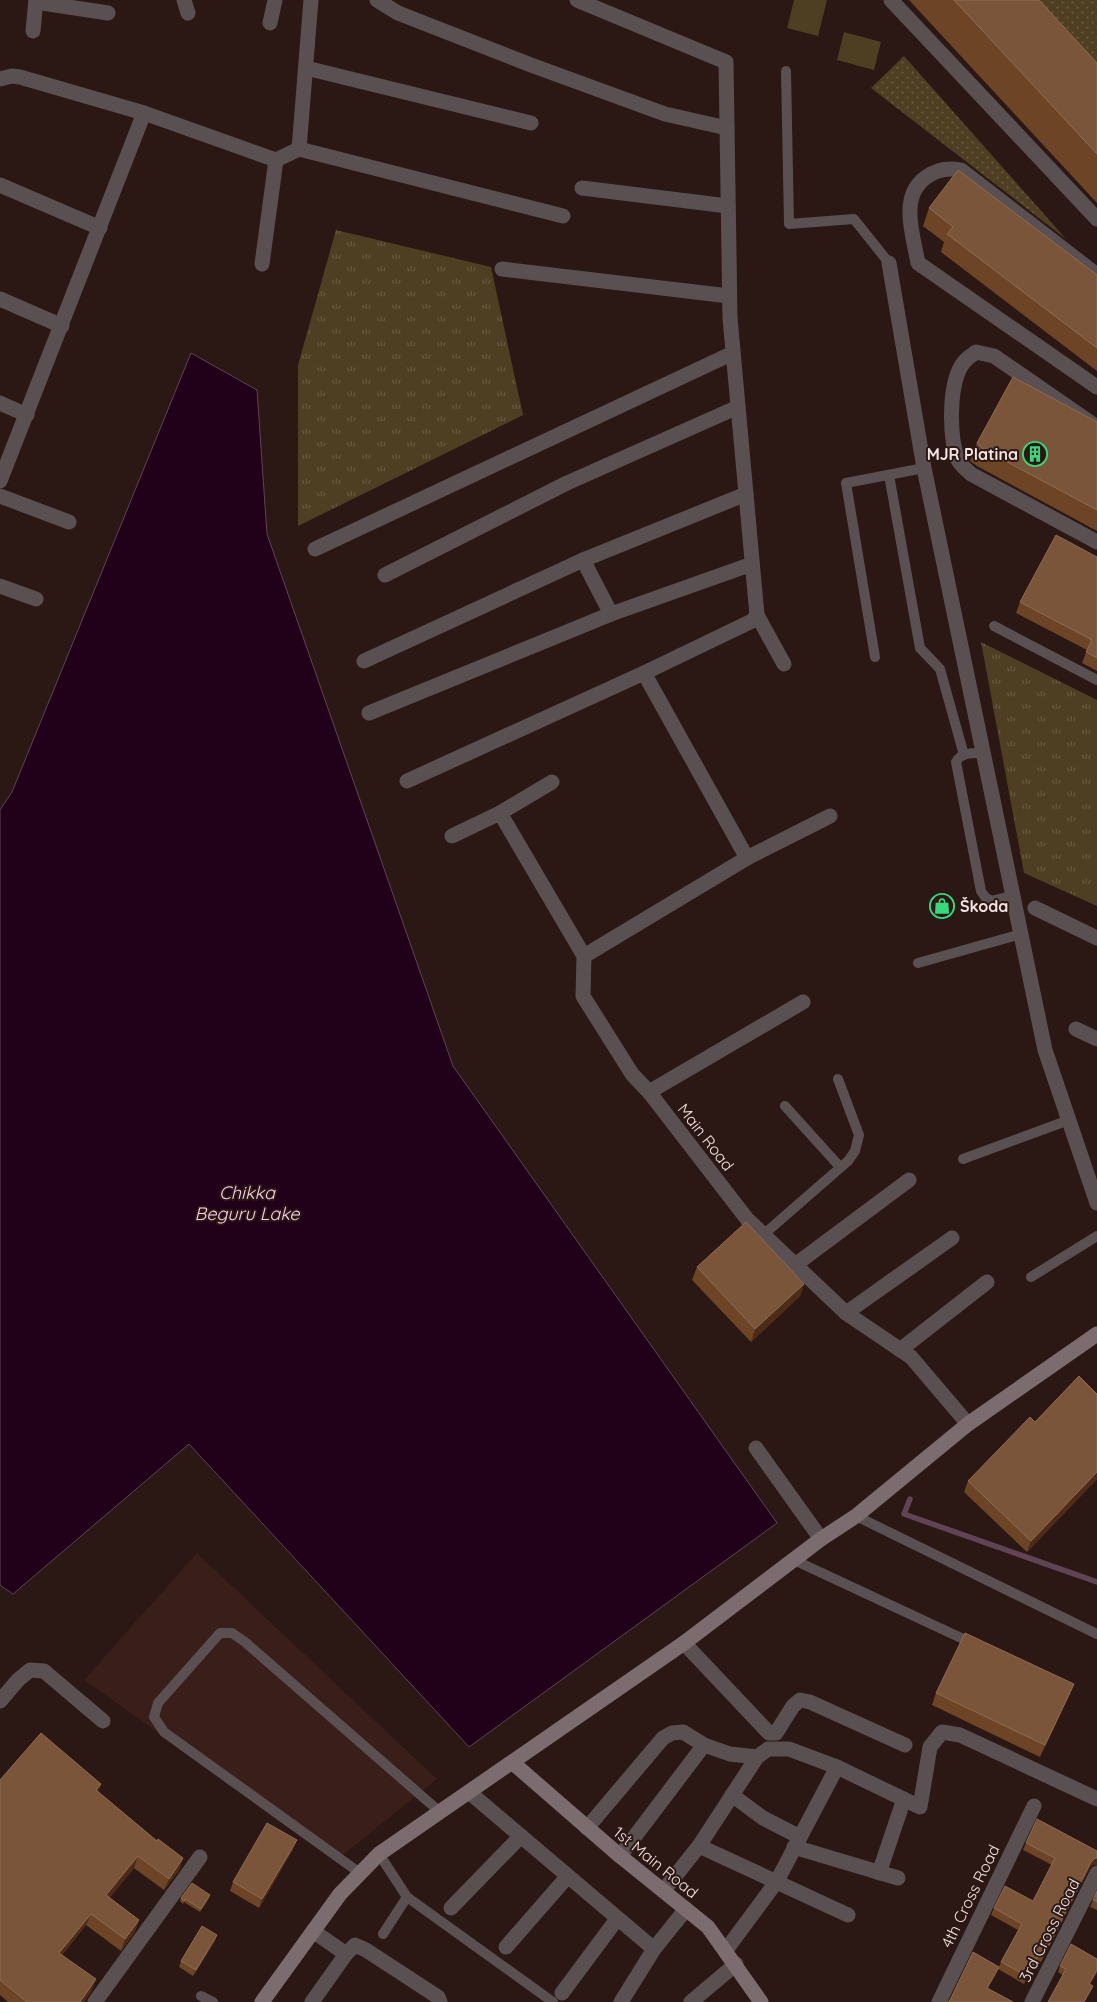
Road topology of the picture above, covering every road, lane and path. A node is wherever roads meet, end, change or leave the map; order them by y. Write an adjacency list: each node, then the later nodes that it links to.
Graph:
1 (275, 0): 8 (street)
2 (311, 0): 10 (street)
3 (377, 0): 15 (street)
4 (577, 0): 15 (street)
5 (892, 0): 22 (street)
6 (36, 1): 7 (street); 9 (street)
7 (108, 13)
8 (270, 23)
9 (33, 31)
10 (306, 68): 14 (street); 16 (street)
11 (786, 72): 24 (lane)
12 (0, 79): 13 (street)
13 (144, 113): 17 (street); 23 (street)
14 (531, 123)
15 (727, 128): 20 (street)
16 (299, 149): 17 (street); 21 (street)
17 (276, 160): 25 (street)
18 (0, 186): 23 (street)
19 (582, 188): 20 (street)
20 (728, 206): 28 (street)
21 (563, 216)
22 (1097, 219)
23 (100, 228): 30 (street)
24 (889, 263): 37 (street)
25 (262, 264)
26 (502, 269): 28 (street)
27 (1097, 275): 32 (street)
28 (729, 296): 31 (street)
29 (0, 299): 30 (street)
30 (62, 326): 35 (street)
31 (733, 353): 34 (street); 44 (street)
32 (1097, 387)
33 (0, 404): 35 (street)
34 (738, 407): 40 (street); 47 (street)
35 (27, 415): 39 (street)
36 (1097, 426): 43 (street)
37 (924, 468): 38 (lane); 59 (street)
38 (889, 475): 53 (lane); 60 (lane)
39 (0, 481)
40 (746, 494): 45 (street); 46 (street)
41 (0, 496): 42 (street)
42 (69, 522)
43 (1097, 542)
44 (314, 549)
45 (583, 560): 50 (street); 54 (street)
46 (752, 564): 50 (street); 51 (street)
47 (384, 575)
48 (0, 586): 49 (street)
49 (36, 598)
50 (611, 614): 58 (street)
51 (757, 615): 55 (street); 56 (street)
52 (994, 626): 57 (lane)
53 (875, 657)
54 (364, 661)
55 (784, 664)
56 (644, 673): 61 (street); 66 (street)
57 (1097, 680)
58 (369, 713)
59 (983, 752): 60 (lane); 67 (street)
60 (964, 755): 67 (lane)
61 (407, 781)
62 (552, 782): 63 (street)
63 (500, 813): 65 (street); 71 (street)
64 (830, 816): 66 (street)
65 (452, 836)
66 (747, 858): 71 (street)
67 (1013, 896): 69 (street)
68 (1035, 908): 70 (street)
69 (1021, 934): 72 (lane); 79 (street)
70 (1097, 938)
71 (584, 956): 77 (street, Main Road)
72 (918, 962)
73 (802, 1002): 77 (street)
74 (1076, 1029): 75 (street)
75 (1097, 1039)
76 (838, 1079): 81 (lane)
77 (649, 1092): 84 (street, Main Road)
78 (785, 1106): 81 (lane)
79 (1069, 1120): 80 (lane); 83 (street)
80 (963, 1159)
81 (840, 1168): 84 (lane)
82 (909, 1180): 87 (street)
83 (1097, 1203)
84 (763, 1235): 87 (street, Main Road)
85 (1097, 1236): 88 (lane)
86 (952, 1238): 90 (street)
87 (796, 1265): 90 (street, Main Road)
88 (1031, 1276)
89 (987, 1282): 92 (street)
90 (846, 1313): 92 (street, Main Road)
91 (1096, 1337): 93 (street)
92 (900, 1350): 93 (street, Main Road)
93 (968, 1424): 95 (street)
94 (756, 1448): 96 (street)
95 (856, 1516): 96 (street); 98 (lane)
96 (821, 1540): 97 (street)
97 (794, 1560): 99 (street); 100 (lane)
98 (1097, 1634)
99 (684, 1643): 104 (street); 106 (street)
100 (981, 1648)
101 (0, 1701): 102 (street)
102 (102, 1721)
103 (704, 1745): 105 (street); 114 (street); 119 (street)
104 (904, 1746)
105 (757, 1757): 107 (street); 109 (street)
106 (513, 1763): 108 (street); 114 (street, 1st Main Road)
107 (837, 1767): 111 (street); 116 (street)
108 (469, 1792): 113 (street); 115 (street)
109 (732, 1795): 116 (street); 117 (street)
110 (1097, 1799): 111 (street)
111 (904, 1800): 122 (street)
112 (1034, 1806): 150 (street, 4th Cross Road)
113 (440, 1812): 118 (street); 121 (lane)
114 (587, 1828): 119 (street, 1st Main Road)
115 (521, 1836): 124 (street); 129 (street)
116 (797, 1842): 122 (street); 126 (street)
117 (699, 1846): 126 (street); 127 (street)
118 (379, 1854): 121 (street); 128 (lane)
119 (620, 1856): 127 (street, 1st Main Road)
120 (200, 1857): 142 (street)
121 (360, 1873): 133 (street)
122 (880, 1873): 125 (street)
123 (1097, 1873): 151 (street, 3rd Cross Road)
124 (568, 1876): 132 (street); 135 (street)
125 (898, 1878)
126 (777, 1881): 131 (street); 137 (street)
127 (664, 1890): 130 (street, 1st Main Road)
128 (407, 1897): 134 (lane); 141 (lane)
129 (451, 1908)
130 (686, 1909): 136 (street); 137 (street, 1st Main Road)
131 (848, 1915)
132 (618, 1919): 136 (street); 141 (street)
133 (313, 1931): 138 (street); 144 (street)
134 (383, 1934)
135 (506, 1947)
136 (654, 1949): 147 (street)
137 (726, 1950): 139 (street, 1st Main Road)
138 (346, 1954): 145 (street); 146 (street)
139 (736, 1964): 148 (street); 149 (street, 1st Main Road)
140 (202, 1996): 143 (lane)
141 (557, 1998)
142 (95, 2002)
143 (213, 2002)
144 (262, 2002)
145 (312, 2002)
146 (440, 2002)
147 (621, 2002)
148 (691, 2002)
149 (762, 2002)
150 (939, 2002)
151 (1032, 2002)

